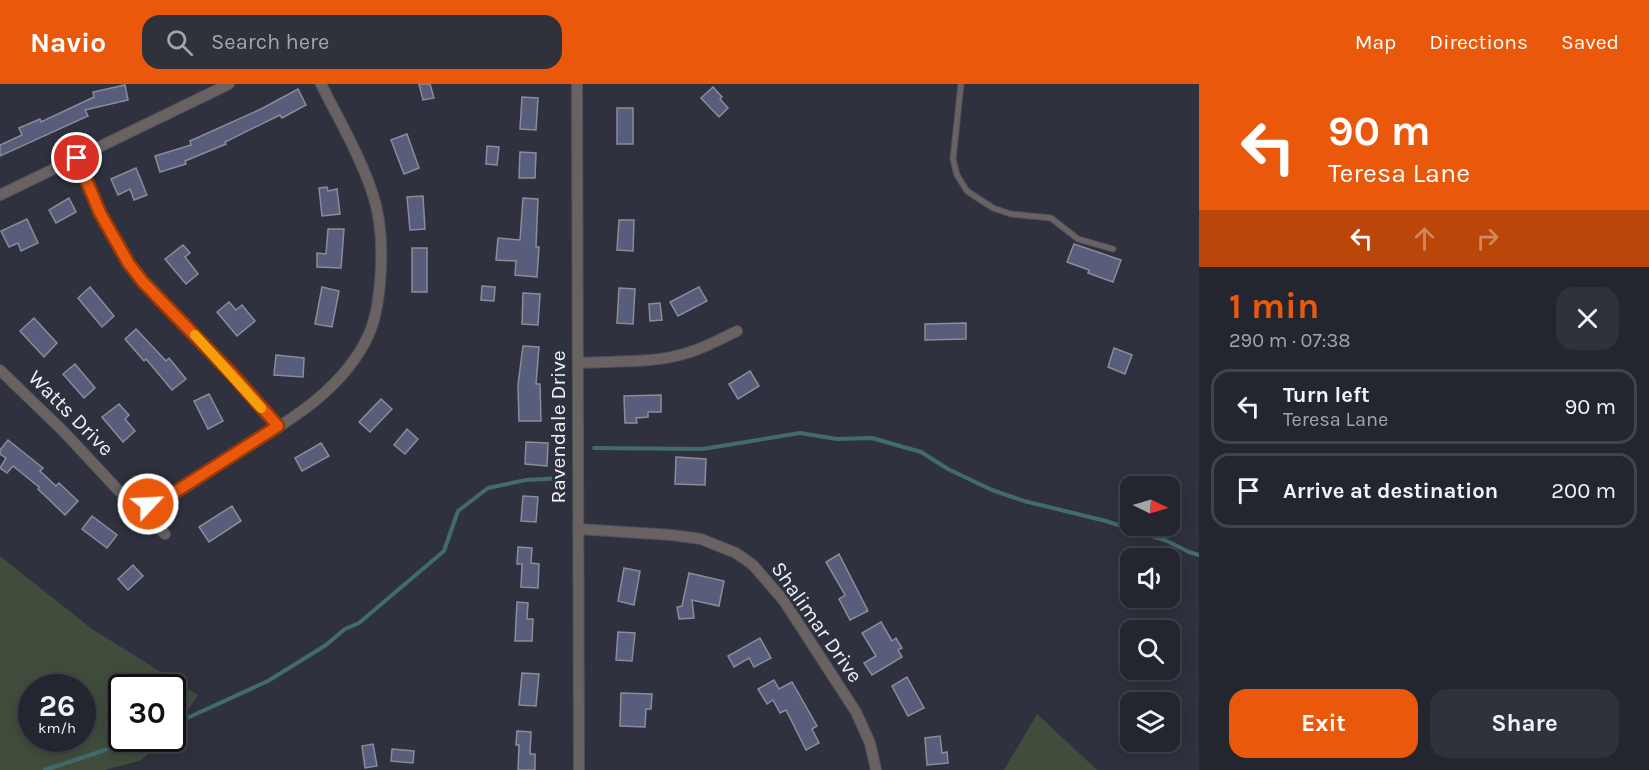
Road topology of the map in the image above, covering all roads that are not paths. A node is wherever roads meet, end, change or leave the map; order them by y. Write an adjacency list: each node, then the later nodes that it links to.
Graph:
1 (229, 84): 5 (street)
2 (321, 84): 11 (street)
3 (577, 84): 9 (street, Ravendale Drive)
4 (961, 84): 7 (lane)
5 (77, 158): 6 (street); 11 (street)
6 (0, 195)
7 (1113, 249)
8 (737, 331): 9 (street)
9 (578, 363): 13 (street, Ravendale Drive)
10 (0, 370): 12 (street, Watts Drive)
11 (278, 426): 12 (street)
12 (135, 503): 14 (street, Watts Drive)
13 (578, 529): 15 (street, Ravendale Drive); 16 (street, Shalimar Drive)
14 (165, 534)
15 (579, 770)
16 (876, 770)

